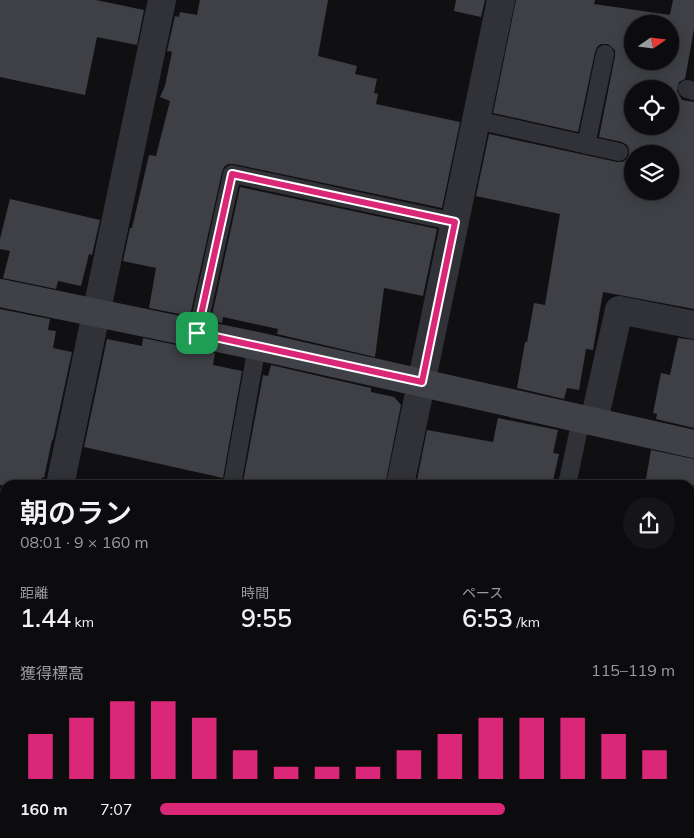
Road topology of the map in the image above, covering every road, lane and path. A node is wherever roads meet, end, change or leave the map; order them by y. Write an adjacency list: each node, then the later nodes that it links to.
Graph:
1 (162, 0): 9 (street)
2 (501, 0): 4 (street)
3 (605, 54): 5 (lane)
4 (477, 120): 5 (lane); 7 (street)
5 (586, 145): 6 (lane)
6 (619, 152)
7 (455, 222): 11 (lane); 13 (street)
8 (0, 293): 9 (street)
9 (96, 314): 11 (street); 16 (street)
10 (694, 325): 14 (street)
11 (197, 333): 12 (street)
12 (257, 346): 13 (street); 17 (lane)
13 (422, 382): 14 (street); 18 (street)
14 (588, 420): 15 (street); 19 (lane)
15 (694, 444)
16 (61, 480)
17 (233, 480)
18 (401, 480)
19 (569, 480)

